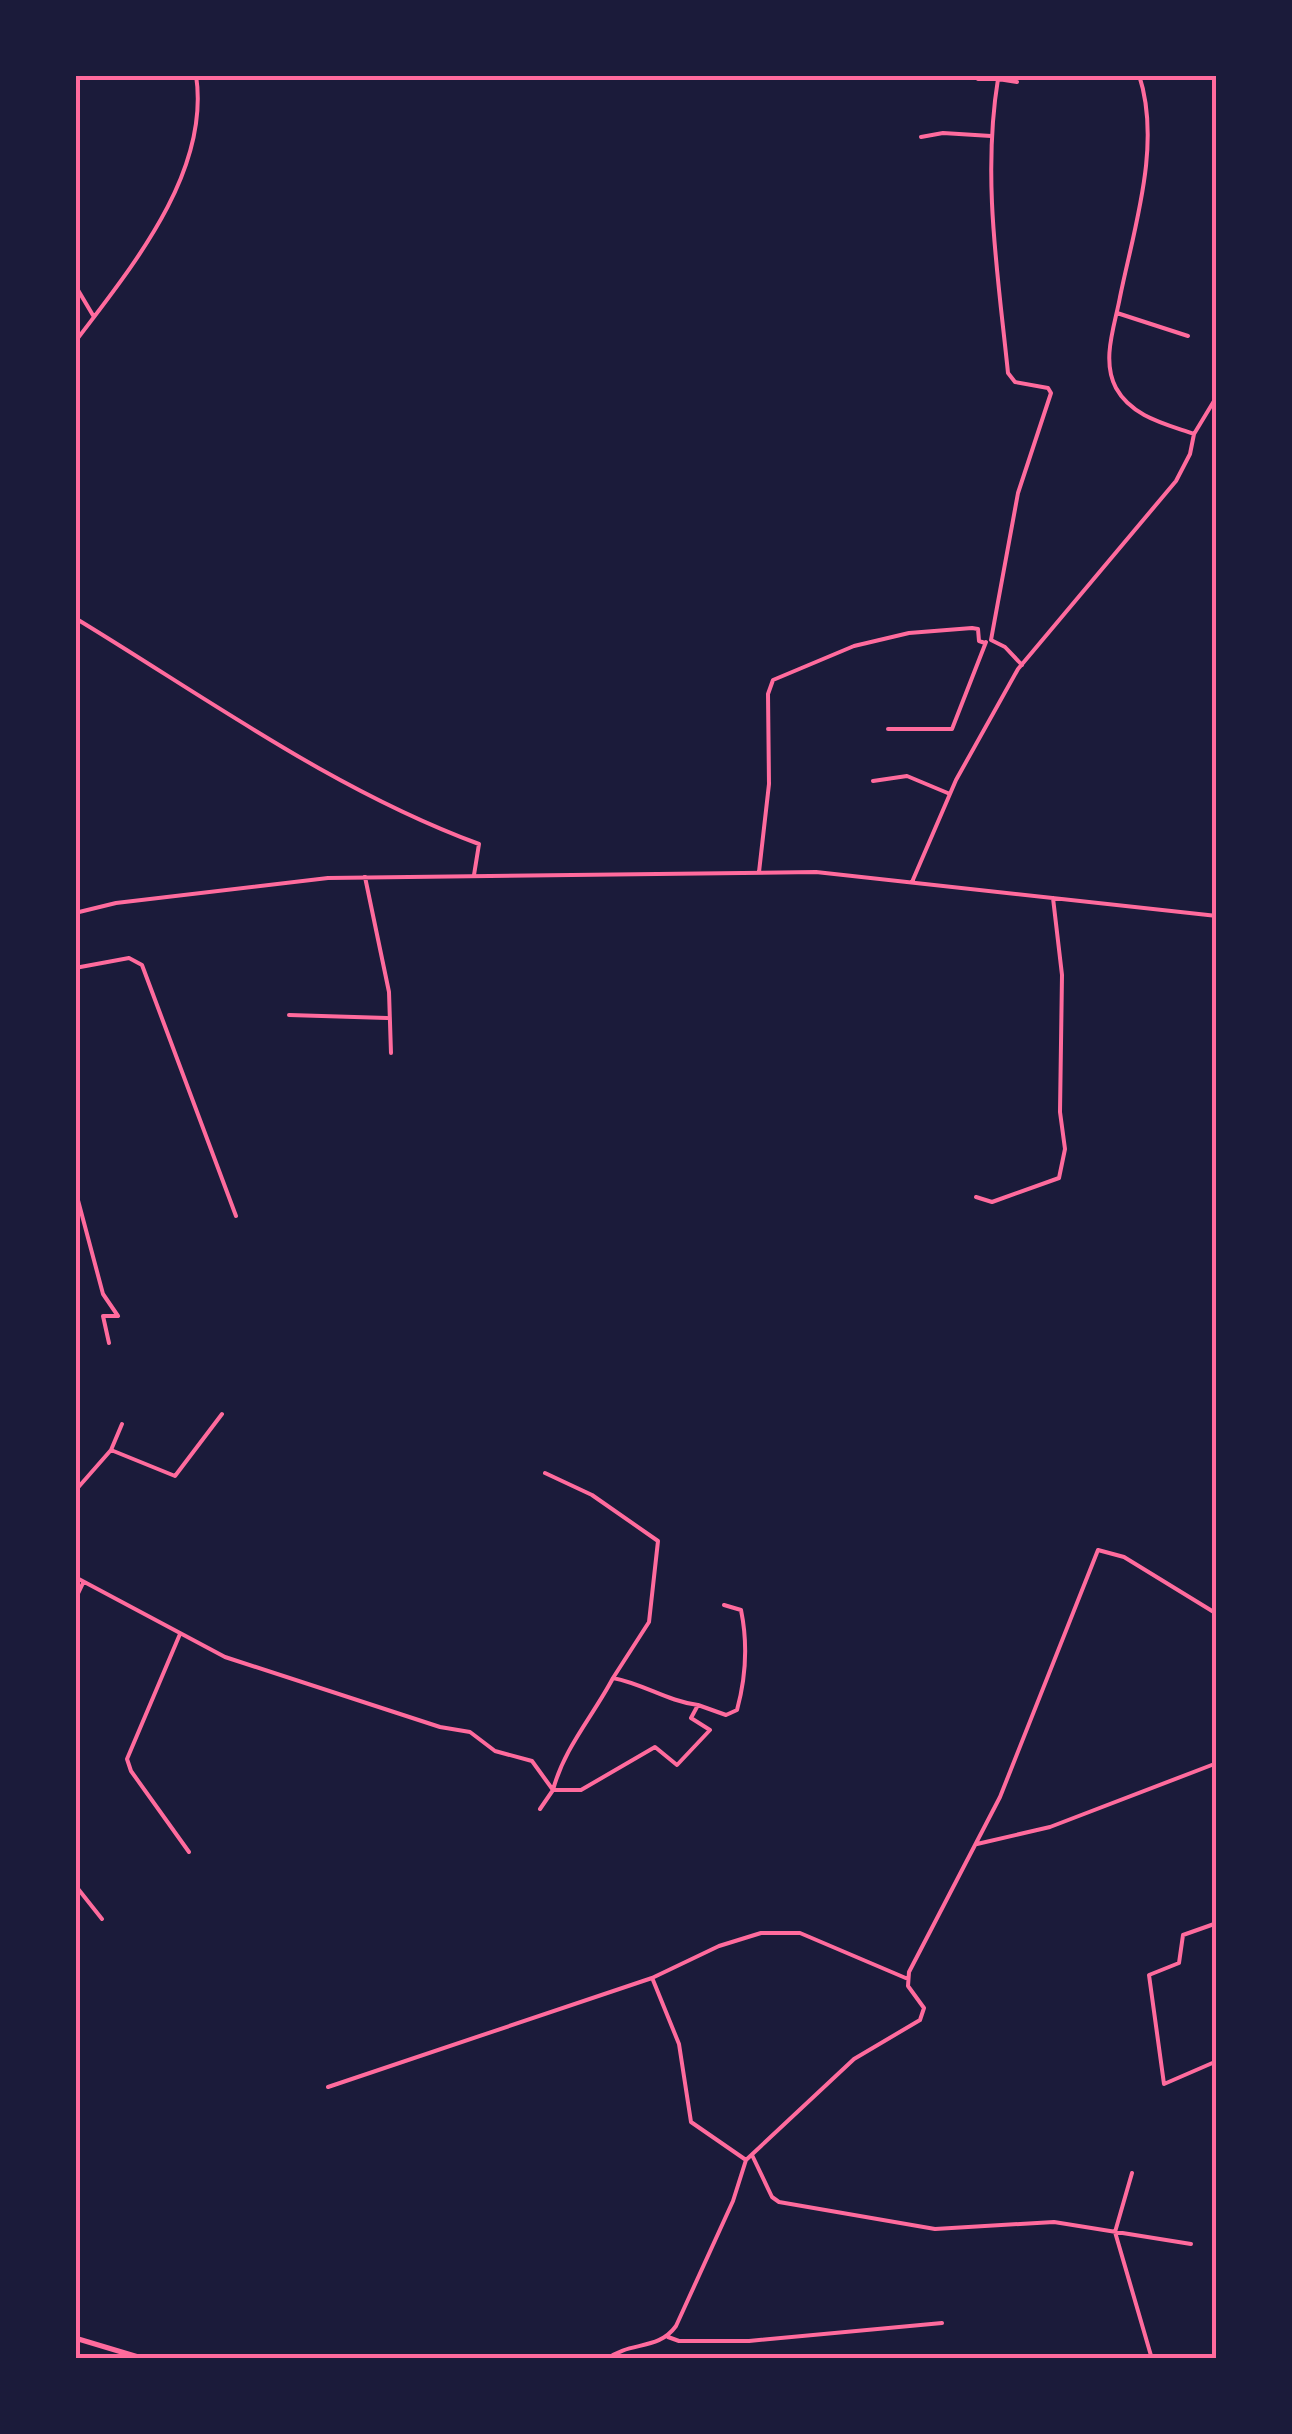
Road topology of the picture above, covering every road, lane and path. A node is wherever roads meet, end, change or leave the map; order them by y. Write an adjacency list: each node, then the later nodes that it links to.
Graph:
1 (196, 75): 10 (street)
2 (1139, 75): 9 (street)
3 (978, 79): 4 (street)
4 (998, 80): 5 (street); 6 (street)
5 (1016, 82)
6 (990, 136): 7 (street); 16 (street)
7 (921, 137)
8 (75, 285): 10 (street)
9 (1117, 313): 11 (street); 14 (street)
10 (94, 317): 12 (street)
11 (1188, 336)
12 (75, 342)
13 (1217, 396): 14 (street)
14 (1194, 434): 17 (street)
15 (75, 618): 22 (street)
16 (988, 642): 17 (street); 18 (street); 21 (street)
17 (1022, 665): 20 (street)
18 (888, 729)
19 (873, 781): 20 (street)
20 (950, 794): 24 (street)
21 (759, 873): 22 (street); 24 (street)
22 (474, 876): 23 (street)
23 (365, 877): 26 (street); 30 (street)
24 (912, 882): 25 (street)
25 (1053, 898): 27 (street); 33 (street)
26 (75, 913)
27 (1217, 916)
28 (75, 968): 34 (street)
29 (288, 1015): 30 (street)
30 (387, 1018): 31 (street)
31 (391, 1053)
32 (75, 1189): 35 (street)
33 (976, 1197)
34 (236, 1216)
35 (109, 1342)
36 (222, 1414): 38 (street)
37 (122, 1424): 38 (street)
38 (111, 1450): 40 (street)
39 (545, 1473): 47 (street)
40 (75, 1491)
41 (75, 1577): 42 (street)
42 (83, 1582): 43 (street); 46 (street)
43 (75, 1600)
44 (724, 1605): 48 (street)
45 (1217, 1614): 52 (street)
46 (180, 1634): 50 (street); 53 (street)
47 (613, 1678): 48 (street); 50 (street)
48 (698, 1705): 50 (street)
49 (1217, 1763): 52 (street)
50 (553, 1790): 51 (street)
51 (540, 1808)
52 (977, 1844): 58 (street)
53 (189, 1852)
54 (75, 1885): 55 (street)
55 (102, 1919)
56 (1217, 1923): 59 (street)
57 (652, 1978): 58 (street); 60 (street); 62 (street)
58 (908, 1979): 61 (street)
59 (1217, 2061)
60 (328, 2087)
61 (752, 2155): 62 (street); 64 (street)
62 (746, 2160): 67 (street)
63 (1132, 2172): 64 (street)
64 (1115, 2232): 65 (street); 72 (street)
65 (1190, 2244)
66 (942, 2323): 67 (street)
67 (668, 2336): 71 (street)
68 (75, 2338): 70 (street)
69 (1217, 2349): 73 (street)
70 (145, 2359)
71 (607, 2359)
72 (1152, 2359)
73 (1214, 2359)

